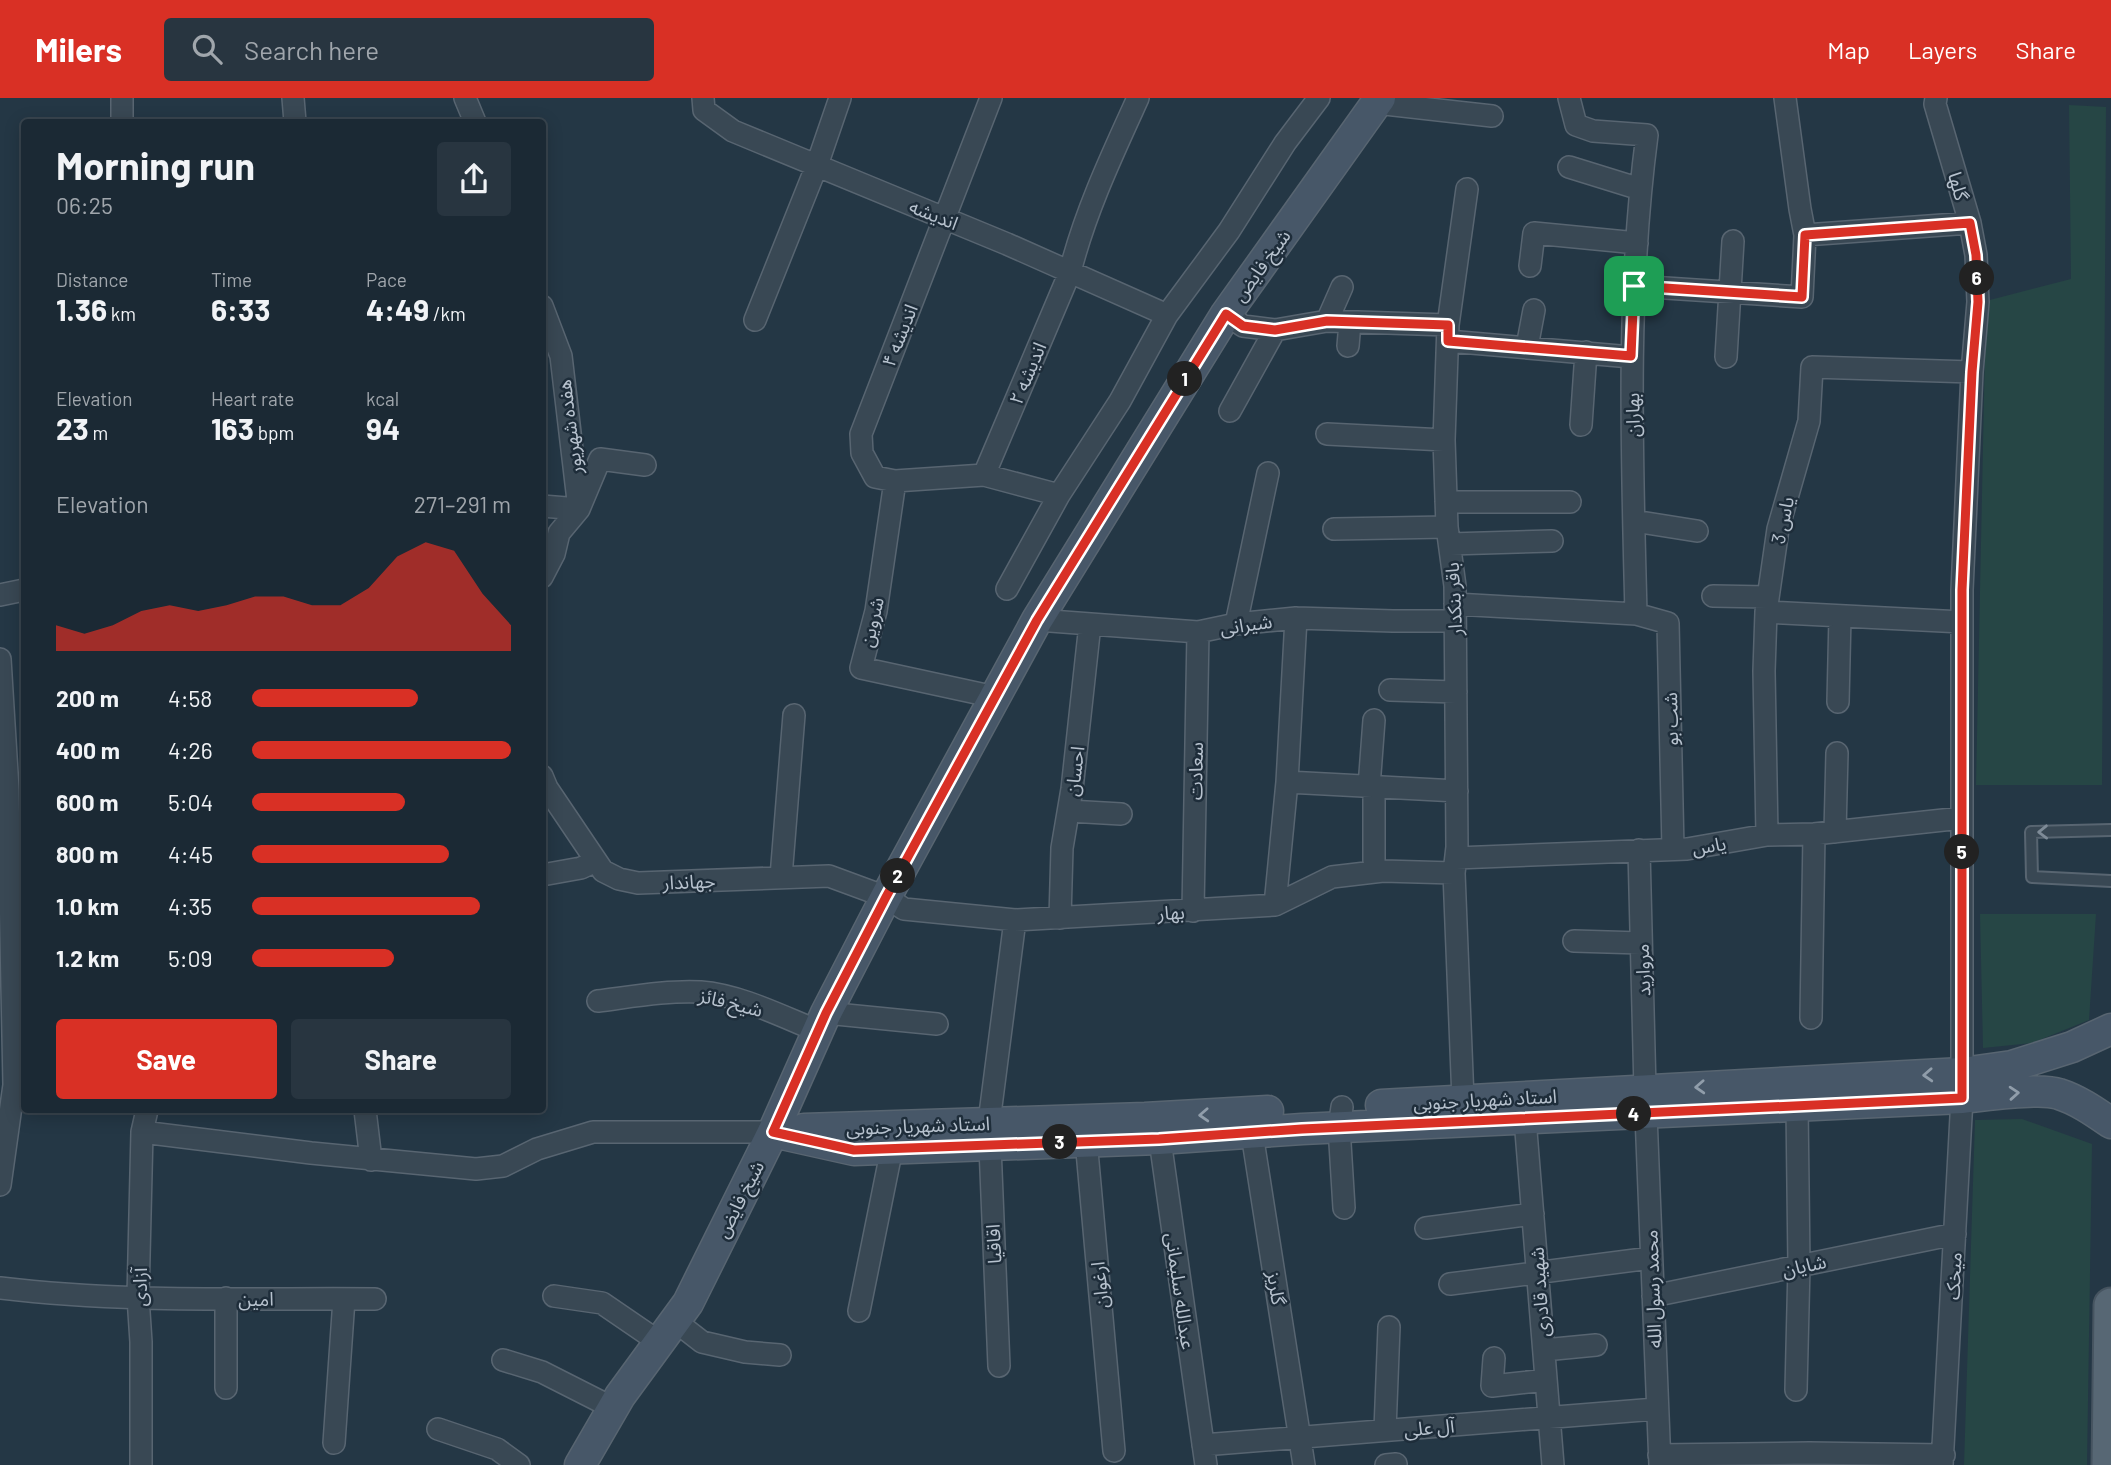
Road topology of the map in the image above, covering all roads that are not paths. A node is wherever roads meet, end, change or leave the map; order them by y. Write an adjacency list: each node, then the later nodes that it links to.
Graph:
1 (122, 98): 14 (street)
2 (293, 98): 15 (street)
3 (465, 98): 16 (street)
4 (841, 98): 17 (street)
5 (991, 98): 21 (street, اندیشه ۴)
6 (1138, 98): 27 (street, اندیشه ۲)
7 (1319, 98): 33 (street)
8 (1569, 98): 20 (street, بهاران)
9 (1785, 98): 23 (street)
10 (1936, 98): 22 (street, گلها)
11 (1378, 101): 13 (street); 32 (street, شیخ فایض)
12 (703, 104): 17 (street, اندیشه)
13 (1492, 116)
14 (122, 119)
15 (295, 119)
16 (474, 119)
17 (817, 165): 21 (street, اندیشه); 35 (street)
18 (1569, 167): 20 (street)
19 (1467, 189): 39 (street, باقر بنکدار)
20 (1640, 190): 25 (street, بهاران)
21 (946, 219): 27 (street, اندیشه); 53 (street, اندیشه ۴)
22 (1970, 223): 23 (street); 45 (street, گلها)
23 (1805, 235): 30 (street)
24 (1733, 241): 30 (street)
25 (1637, 243): 26 (street); 28 (street, بهاران)
26 (1530, 266)
27 (1070, 272): 33 (street, اندیشه); 52 (street, اندیشه ۲)
28 (1634, 286): 30 (street); 43 (street, بهاران)
29 (1342, 287): 36 (street)
30 (1730, 293): 44 (street)
31 (1534, 310): 41 (street)
32 (1226, 314): 38 (street); 74 (street, شیخ فایض)
33 (1167, 315): 54 (street)
34 (546, 317): 58 (street, هفده شهریور)
35 (755, 320)
36 (1327, 321): 37 (street); 38 (street)
37 (1350, 322): 39 (street); 40 (street)
38 (1275, 330): 46 (street)
39 (1448, 333): 41 (street); 49 (street, باقر بنکدار)
40 (1348, 346)
41 (1527, 347): 42 (street)
42 (1586, 352): 43 (street); 47 (street)
43 (1631, 356): 59 (street, بهاران)
44 (1726, 357)
45 (1972, 372): 69 (street, یاس 3); 75 (street, گلها)
46 (1230, 411)
47 (1581, 425)
48 (1327, 434): 49 (street)
49 (1444, 440): 55 (street, باقر بنکدار)
50 (645, 465): 58 (street)
51 (1268, 473): 77 (street)
52 (984, 475): 53 (street); 54 (street)
53 (895, 481): 82 (street, شروین)
54 (1059, 495): 65 (street)
55 (1446, 502): 56 (street); 62 (street, باقر بنکدار)
56 (1570, 502)
57 (546, 506): 58 (street)
58 (579, 509): 64 (street)
59 (1634, 521): 61 (street); 71 (street, بهاران)
60 (1334, 529): 62 (street)
61 (1697, 531)
62 (1448, 536): 63 (street); 70 (street, باقر بنکدار)
63 (1552, 541)
64 (546, 569)
65 (1007, 589)
66 (21, 591): 67 (street)
67 (0, 595)
68 (1713, 596): 69 (street)
69 (1767, 604): 72 (street); 97 (street, یاس 3)
70 (1455, 612): 71 (street); 73 (street, شیرانی); 81 (street, باقر بنکدار)
71 (1636, 614): 98 (street, شب بو)
72 (1840, 616): 75 (street); 83 (street)
73 (1296, 618): 77 (street, شیرانی); 88 (street)
74 (1037, 620): 76 (street, شیرانی); 82 (street, شیخ فایض)
75 (1962, 622): 94 (street, گلها)
76 (1090, 624): 78 (street, شیرانی); 92 (street, احسان)
77 (1236, 624): 78 (street, شیرانی)
78 (1198, 632): 109 (street, سعادت)
79 (0, 659): 87 (street)
80 (1390, 690): 81 (street)
81 (1456, 692): 91 (street, باقر بنکدار)
82 (995, 698): 107 (street, شیخ فایض)
83 (1838, 702)
84 (794, 715): 105 (street)
85 (1374, 720): 90 (street)
86 (1837, 753): 96 (street)
87 (4, 772): 103 (street)
88 (1287, 782): 90 (street); 108 (street)
89 (546, 786): 101 (street, جهاندار)
90 (1372, 787): 91 (street); 100 (street)
91 (1457, 791): 102 (street, باقر بنکدار)
92 (1069, 811): 93 (street); 110 (street, احسان)
93 (1121, 814)
94 (1962, 818): 96 (street, یاس); 120 (street, گلها)
95 (2111, 830): 106 (lane, one-way to 106)
96 (1825, 833): 97 (street, یاس); 115 (street)
97 (1767, 835): 98 (street, یاس)
98 (1674, 849): 99 (street, یاس)
99 (1639, 850): 102 (street, یاس); 113 (street, مروارید)
100 (1374, 860)
101 (596, 861): 104 (street); 105 (street, جهاندار)
102 (1455, 865): 108 (street, بهار); 121 (street, باقر بنکدار)
103 (5, 872): 119 (street)
104 (546, 874)
105 (781, 877): 107 (street, جهاندار)
106 (2111, 881)
107 (886, 897): 111 (street, بهار); 116 (street, شیخ فایض)
108 (1275, 905): 109 (street, بهار)
109 (1193, 911): 110 (street, بهار)
110 (1060, 918): 111 (street, بهار)
111 (1015, 920): 134 (street, اقاقیا)
112 (1574, 941): 113 (street)
113 (1641, 943): 122 (street, مروارید)
114 (598, 1001): 116 (street, شیخ فائز)
115 (1811, 1018)
116 (822, 1022): 117 (street, شیخ فائز); 133 (street, شیخ فایض)
117 (937, 1024)
118 (2111, 1029): 120 (street, استاد شهریار جنوبی)
119 (19, 1085): 137 (street)
120 (1962, 1086): 122 (street, استاد شهریار جنوبی, one-way to 122); 123 (street, استاد شهریار جنوبی); 129 (street, استاد شهریار جنوبی, one-way to 129); 141 (street, میخک)
121 (1462, 1100): 122 (street, استاد شهریار جنوبی); 126 (street, استاد شهریار جنوبی)
122 (1646, 1102): 123 (street, استاد شهریار جنوبی); 127 (street, استاد شهریار جنوبی); 142 (street, محمد رسول الله)
123 (1797, 1106): 143 (street)
124 (146, 1113): 132 (street, آزادی)
125 (365, 1113): 136 (street)
126 (1341, 1117): 127 (street, استاد شهریار جنوبی); 128 (street, استاد شهریار جنوبی); 138 (street)
127 (1525, 1119): 139 (street, شهید قادری)
128 (1250, 1122): 130 (street, استاد شهریار جنوبی); 171 (street, گلریز)
129 (2111, 1124)
130 (1158, 1128): 131 (street, استاد شهریار جنوبی); 174 (street, عبدالله سلیمانی)
131 (1085, 1130): 134 (street, استاد شهریار جنوبی); 173 (street, ارغوان)
132 (142, 1132): 136 (street); 149 (street, آزادی)
133 (773, 1132): 135 (street, استاد شهریار جنوبی); 136 (street); 156 (street, شیخ فایض)
134 (989, 1133): 135 (street, استاد شهریار جنوبی); 162 (street, اقاقیا)
135 (894, 1137): 154 (street)
136 (371, 1160)
137 (0, 1185)
138 (1344, 1208)
139 (1533, 1214): 140 (street); 144 (street, شهید قادری)
140 (1426, 1228)
141 (1955, 1234): 143 (street, شایان); 177 (street, میخک)
142 (1651, 1258): 144 (street); 148 (street, محمد رسول الله)
143 (1799, 1266): 148 (street, شایان); 165 (street)
144 (1538, 1272): 145 (street); 158 (street, شهید قادری)
145 (1450, 1284)
146 (0, 1288): 149 (street, امین)
147 (554, 1296): 156 (street)
148 (1653, 1296): 167 (street, محمد رسول الله)
149 (138, 1297): 150 (street, امین); 178 (street, آزادی)
150 (226, 1298): 151 (street, امین); 164 (street)
151 (344, 1299): 152 (street, امین); 172 (street)
152 (375, 1299)
153 (2111, 1305): 183 (main road)
154 (859, 1311)
155 (1389, 1328): 170 (street)
156 (667, 1332): 159 (street); 166 (street, شیخ فایض)
157 (1596, 1345): 158 (street)
158 (1544, 1350): 163 (street, شهید قادری)
159 (780, 1355)
160 (1494, 1358): 163 (street)
161 (503, 1360): 166 (street)
162 (999, 1366)
163 (1546, 1380): 168 (street, شهید قادری)
164 (226, 1388)
165 (1796, 1390)
166 (613, 1408): 180 (street, شیخ فایض)
167 (1656, 1409): 168 (street, آل علی); 176 (street, محمد رسول الله)
168 (1549, 1417): 170 (street, آل علی); 182 (street, شهید قادری)
169 (438, 1429): 179 (street)
170 (1385, 1430): 171 (street, آل علی)
171 (1301, 1437): 174 (street, آل علی); 181 (street, گلریز)
172 (334, 1443)
173 (1114, 1451)
174 (1204, 1455)
175 (1809, 1459): 176 (street); 177 (street)
176 (1659, 1460)
177 (1943, 1460)
178 (141, 1465)
179 (519, 1465)
180 (580, 1465)
181 (1304, 1465)
182 (1553, 1465)
183 (2109, 1465)

